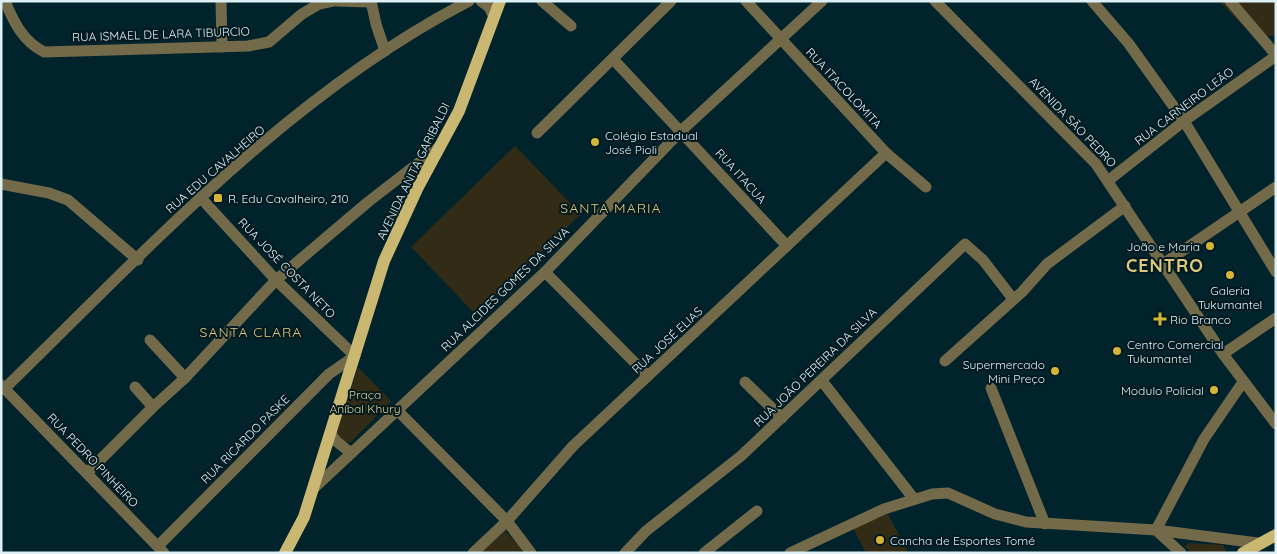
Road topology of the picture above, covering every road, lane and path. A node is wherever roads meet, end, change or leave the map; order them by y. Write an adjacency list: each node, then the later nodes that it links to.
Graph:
1 (5, 1): 18 (street, RUA ISMAEL DE LARA TIBURCIO)
2 (221, 1): 18 (street)
3 (334, 1): 13 (street, RUA ISMAEL DE LARA TIBURCIO); 18 (street, RUA ISMAEL DE LARA TIBURCIO)
4 (481, 1): 15 (street)
5 (500, 1): 15 (main road, AVENIDA ANITA GARIBALDI)
6 (542, 1): 16 (street)
7 (670, 1): 21 (street)
8 (746, 1): 17 (street, RUA ITACOLOMITA)
9 (822, 1): 17 (street, RUA ALCIDES GOMES DA SILVA)
10 (935, 1): 28 (street, AVENIDA SÃO PEDRO)
11 (1092, 1): 22 (street)
12 (1230, 1): 20 (street)
13 (371, 2): 19 (street)
14 (470, 2): 19 (street, RUA EDU CAVALHEIRO)
15 (494, 17): 25 (main road, AVENIDA ANITA GARIBALDI)
16 (571, 26)
17 (780, 40): 23 (street, RUA ALCIDES GOMES DA SILVA); 26 (street, RUA ITACOLOMITA)
18 (222, 47)
19 (385, 51): 33 (street, RUA EDU CAVALHEIRO)
20 (1276, 55): 22 (street, RUA CARNEIRO LEÃO)
21 (613, 59): 23 (street, RUA ITACUA); 24 (street)
22 (1184, 121): 28 (street, RUA CARNEIRO LEÃO); 35 (street)
23 (681, 131): 36 (street, RUA ITACUA); 39 (street, RUA ALCIDES GOMES DA SILVA)
24 (537, 133)
25 (440, 146): 27 (street); 32 (main road, AVENIDA ANITA GARIBALDI)
26 (886, 153): 30 (street, RUA ITACOLOMITA); 36 (street, RUA JOSÉ ELIAS)
27 (401, 176): 32 (street); 41 (street)
28 (1109, 180): 34 (street, AVENIDA SÃO PEDRO)
29 (1, 184): 37 (street)
30 (926, 187)
31 (1276, 187): 35 (street)
32 (417, 189): 46 (main road, AVENIDA ANITA GARIBALDI)
33 (200, 197): 37 (street, RUA EDU CAVALHEIRO); 41 (street, RUA JOSÉ COSTA NETO)
34 (1125, 206): 38 (street, AVENIDA SÃO PEDRO); 42 (street)
35 (1238, 213): 38 (street); 40 (street)
36 (787, 246): 48 (street, RUA JOSÉ ELIAS)
37 (138, 260): 53 (street, RUA EDU CAVALHEIRO)
38 (1163, 264): 45 (street, AVENIDA SÃO PEDRO)
39 (546, 272): 48 (street); 57 (street, RUA ALCIDES GOMES DA SILVA)
40 (1276, 272)
41 (276, 280): 46 (street, RUA JOSÉ COSTA NETO); 49 (street)
42 (1013, 299): 47 (street); 50 (street, RUA JOÃO PEREIRA DA SILVA)
43 (1276, 318): 45 (street)
44 (150, 340): 49 (street)
45 (1223, 354): 52 (street, AVENIDA SÃO PEDRO)
46 (355, 356): 60 (main road, AVENIDA ANITA GARIBALDI); 71 (street, RUA RICARDO PASKE)
47 (945, 361)
48 (648, 376): 66 (street, RUA JOSÉ ELIAS)
49 (185, 378): 56 (street)
50 (822, 381): 58 (street, RUA JOÃO PEREIRA DA SILVA); 64 (street)
51 (745, 382): 58 (street)
52 (1244, 382): 59 (street, AVENIDA SÃO PEDRO); 68 (street)
53 (3, 387): 62 (street, RUA PEDRO PINHEIRO)
54 (135, 387): 56 (street)
55 (990, 388): 67 (street)
56 (153, 407): 62 (street)
57 (397, 410): 61 (street, RUA ALCIDES GOMES DA SILVA); 66 (street)
58 (782, 418): 75 (street, RUA JOÃO PEREIRA DA SILVA)
59 (1276, 424)
60 (330, 433): 61 (street); 63 (main road, AVENIDA ANITA GARIBALDI)
61 (351, 453): 63 (street, RUA ALCIDES GOMES DA SILVA)
62 (87, 473): 71 (street, RUA PEDRO PINHEIRO)
63 (313, 489): 72 (main road, AVENIDA ANITA GARIBALDI)
64 (914, 500): 67 (street); 77 (street)
65 (757, 511): 76 (street)
66 (506, 521): 73 (street, RUA JOSÉ ELIAS); 74 (street)
67 (1045, 524): 68 (street)
68 (1156, 530): 70 (street); 78 (street)
69 (1276, 535): 70 (main road)
70 (1258, 543): 79 (main road)
71 (161, 549)
72 (285, 553)
73 (473, 553)
74 (531, 553)
75 (625, 553)
76 (704, 553)
77 (790, 553)
78 (1181, 553)
79 (1243, 553)

